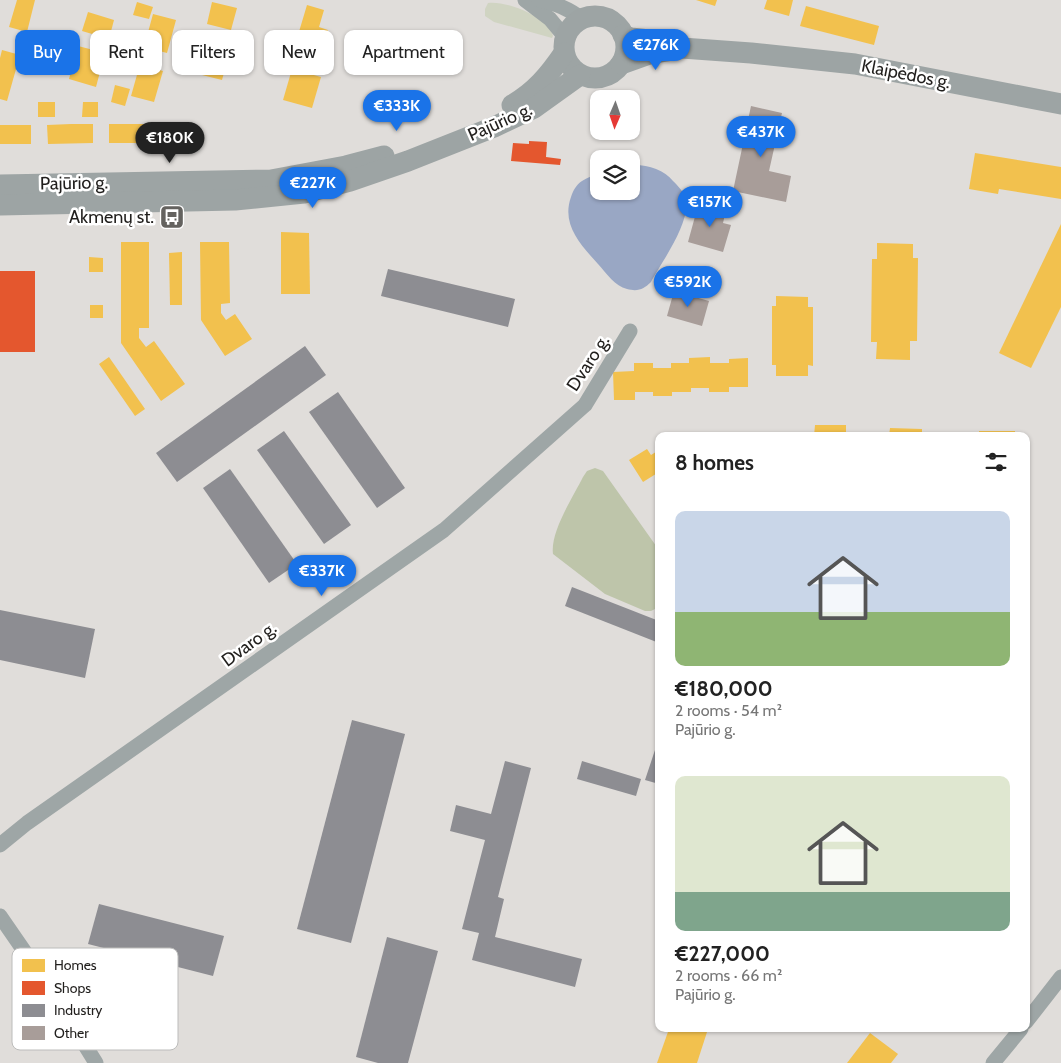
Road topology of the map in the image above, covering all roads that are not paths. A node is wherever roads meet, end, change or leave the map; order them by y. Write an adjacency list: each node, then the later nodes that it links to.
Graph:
1 (525, 0): 5 (street)
2 (539, 0): 3 (street)
3 (582, 19): 4 (main road); 5 (main road, Pajūrio g.)
4 (623, 35): 6 (main road); 7 (main road)
5 (564, 45): 8 (main road); 10 (main road, Pajūrio g.)
6 (682, 48): 7 (main road); 9 (main road, Klaipėdos g.)
7 (621, 64): 8 (main road)
8 (580, 75): 11 (main road, Pajūrio g.)
9 (1061, 104)
10 (0, 185)
11 (0, 206)
12 (630, 331): 13 (street, Dvaro g.)
13 (0, 845)
14 (0, 916): 15 (street)
15 (22, 948)
16 (1061, 977): 17 (street)
17 (1030, 1017)
18 (1018, 1032): 20 (street)
19 (88, 1050): 21 (street)
20 (1000, 1061)
21 (96, 1063)

